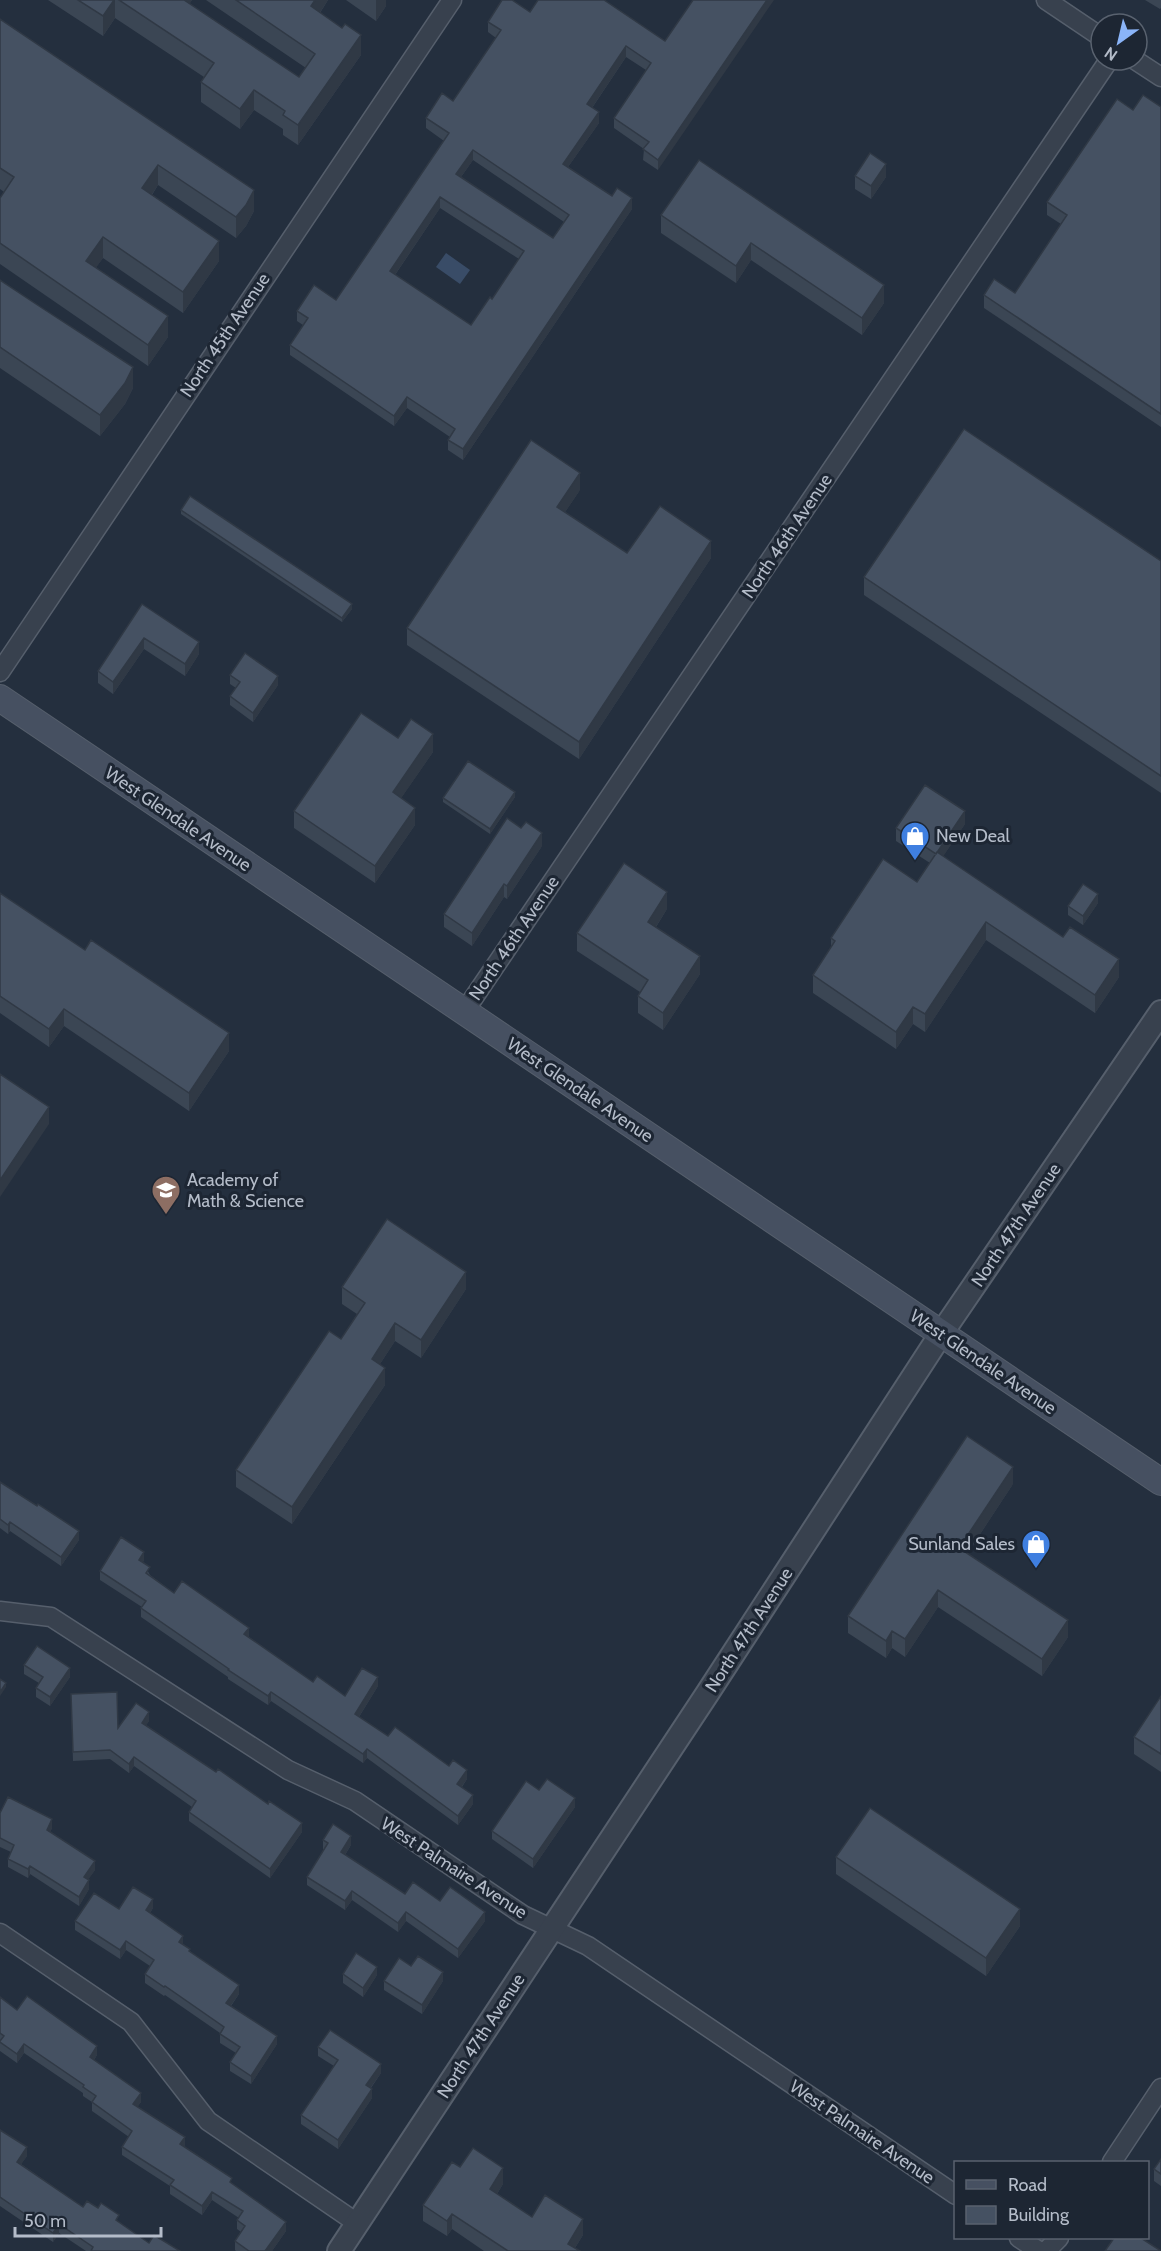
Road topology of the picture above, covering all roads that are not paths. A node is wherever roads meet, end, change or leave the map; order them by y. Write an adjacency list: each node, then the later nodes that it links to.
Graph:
1 (452, 0): 5 (street, North 45th Avenue)
2 (1046, 0): 3 (street)
3 (1089, 29)
4 (1101, 72): 7 (street, North 46th Avenue)
5 (0, 672)
6 (0, 698): 7 (main road, West Glendale Avenue)
7 (464, 1012): 9 (main road, West Glendale Avenue)
8 (1161, 1012): 9 (street, North 47th Avenue)
9 (941, 1334): 10 (main road, West Glendale Avenue); 12 (street, North 47th Avenue)
10 (1161, 1482)
11 (0, 1611): 12 (street, West Palmaire Avenue)
12 (551, 1928): 16 (street, West Palmaire Avenue); 17 (street, North 47th Avenue)
13 (0, 1933): 17 (street)
14 (1161, 2088): 15 (street)
15 (1113, 2161)
16 (954, 2194)
17 (357, 2223): 20 (street, North 47th Avenue)
18 (1021, 2239): 21 (street)
19 (1058, 2239): 22 (street)
20 (339, 2251)
21 (1039, 2251)
22 (1046, 2251)

